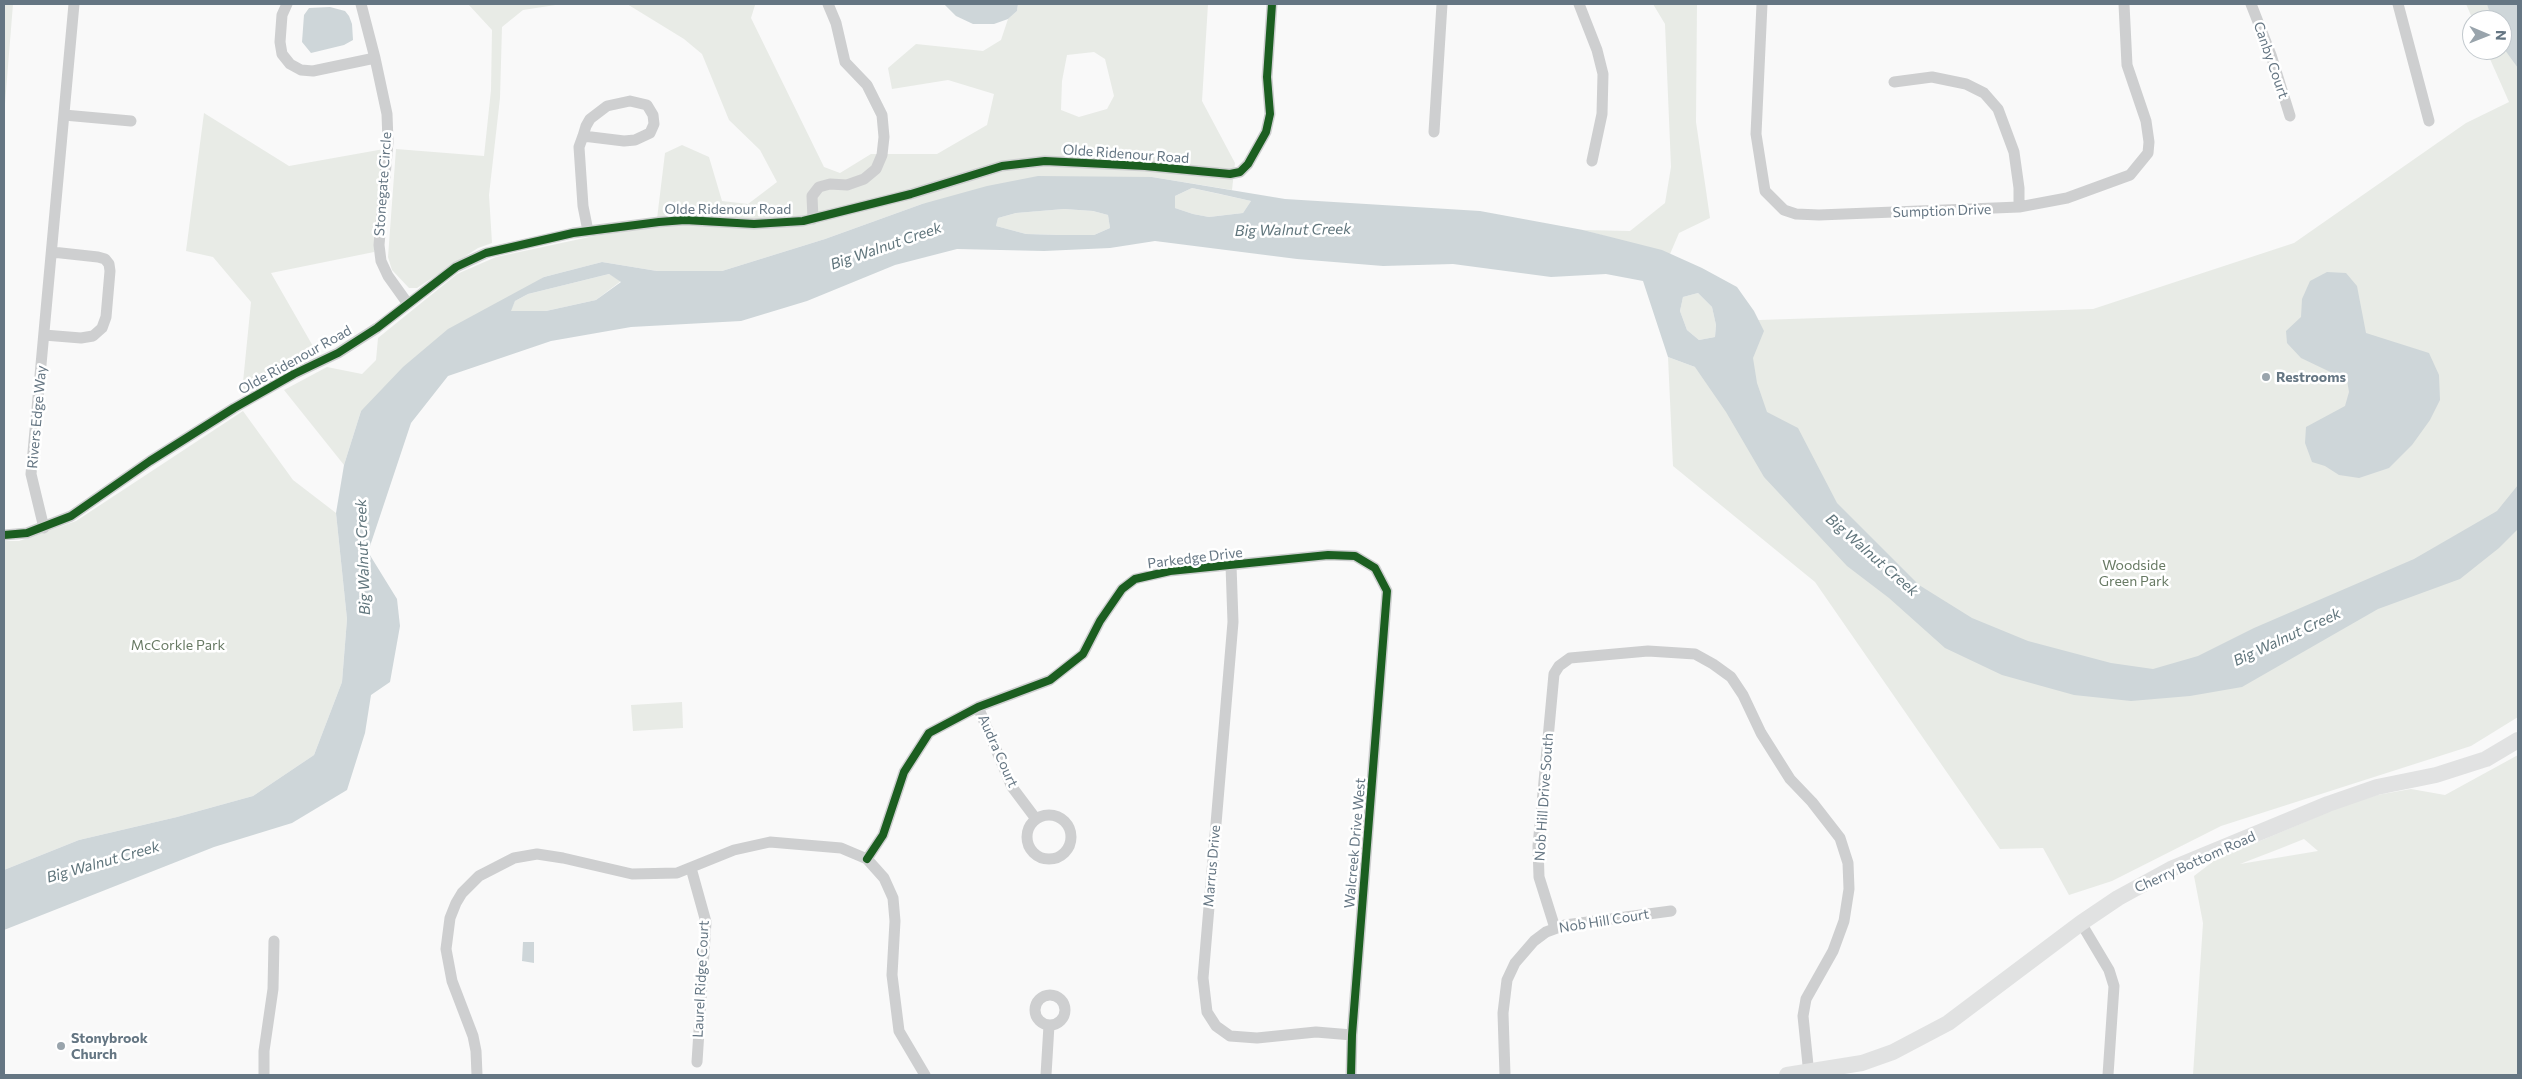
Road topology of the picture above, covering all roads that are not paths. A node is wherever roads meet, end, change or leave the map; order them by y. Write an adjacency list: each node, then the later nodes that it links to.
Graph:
1 (74, 4): 14 (street, Rivers Edge Way)
2 (287, 4): 12 (street)
3 (361, 4): 12 (street, Stonegate Circle)
4 (828, 4): 22 (street)
5 (1272, 4): 22 (street, Olde Ridenour Road)
6 (1442, 4): 18 (street)
7 (1579, 4): 20 (street)
8 (1762, 4): 21 (street, Sumption Drive)
9 (2124, 4): 21 (street, Sumption Drive)
10 (2251, 4): 15 (street, Canby Court)
11 (2398, 4): 17 (street)
12 (375, 58): 25 (street, Stonegate Circle)
13 (1894, 82): 21 (street)
14 (64, 115): 16 (street); 24 (street, Rivers Edge Way)
15 (2290, 116)
16 (130, 121)
17 (2430, 121)
18 (1434, 132)
19 (583, 136): 19 (street); 23 (street)
20 (1592, 161)
21 (2019, 207)
22 (813, 219): 23 (street, Olde Ridenour Road)
23 (588, 231): 25 (street, Olde Ridenour Road)
24 (52, 252): 26 (street, Rivers Edge Way); 26 (street)
25 (408, 304): 27 (street, Olde Ridenour Road)
26 (44, 335): 27 (street, Rivers Edge Way)
27 (44, 528): 28 (street, Olde Ridenour Road)
28 (4, 535)
29 (1231, 565): 30 (street, Parkedge Drive); 31 (street, Parkedge Drive); 41 (street, Marrus Drive)
30 (1387, 613): 41 (street, Walcreek Drive West)
31 (978, 707): 33 (street, Audra Court); 34 (street, Parkedge Drive)
32 (2517, 744): 37 (main road, Cherry Bottom Road)
33 (1036, 819)
34 (867, 859): 35 (street); 46 (street)
35 (691, 868): 42 (street, Laurel Ridge Court); 45 (street)
36 (1671, 911): 38 (street, Nob Hill Court)
37 (2081, 923): 43 (main road, Cherry Bottom Road); 51 (street)
38 (1555, 928): 43 (street, Nob Hill Drive South); 49 (street, Nob Hill Court)
39 (274, 940): 44 (street)
40 (1049, 1025): 47 (street)
41 (1352, 1035): 48 (street, Walcreek Drive West)
42 (697, 1062)
43 (1808, 1074): 50 (main road, Cherry Bottom Road)
44 (264, 1075)
45 (477, 1075)
46 (925, 1075)
47 (1046, 1075)
48 (1351, 1075)
49 (1505, 1075)
50 (1787, 1075)
51 (2108, 1075)

